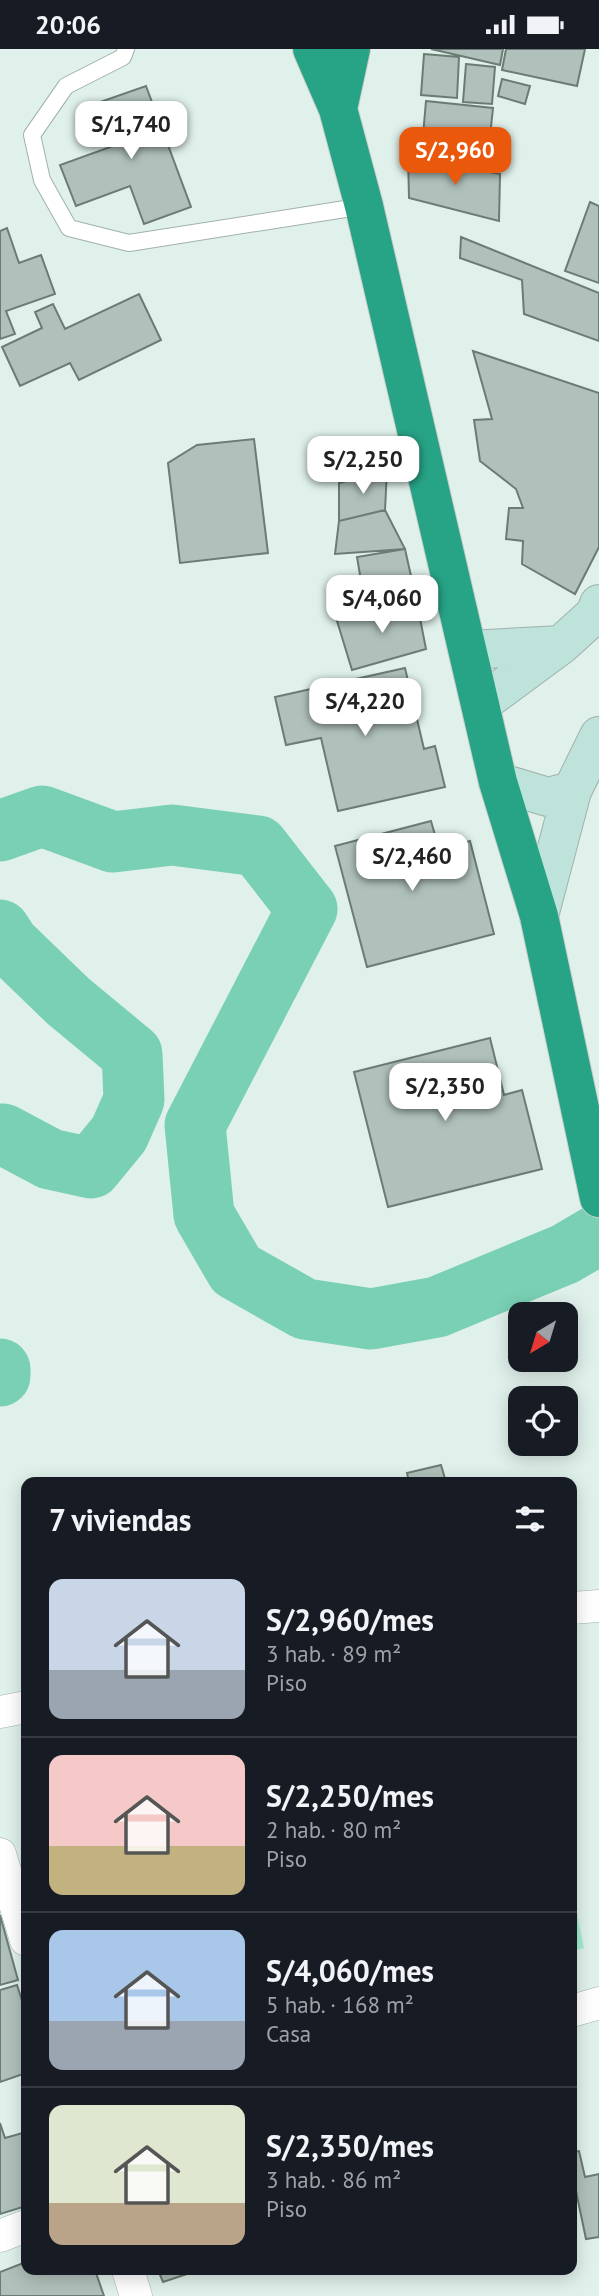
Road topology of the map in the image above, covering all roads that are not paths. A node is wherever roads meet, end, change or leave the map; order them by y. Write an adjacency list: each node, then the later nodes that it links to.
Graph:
1 (126, 49): 5 (lane)
2 (312, 49): 4 (highway)
3 (351, 49): 4 (highway)
4 (338, 109): 5 (highway)
5 (365, 206): 8 (highway)
6 (599, 604): 7 (street)
7 (561, 645): 8 (street); 9 (street)
8 (468, 649): 9 (highway)
9 (481, 704): 11 (highway)
10 (599, 736): 12 (street)
11 (498, 782): 12 (street); 13 (highway)
12 (572, 791): 13 (street)
13 (539, 916): 14 (highway)
14 (597, 1191)
15 (599, 1606): 16 (street)
16 (577, 1608)
17 (21, 1708): 18 (street)
18 (0, 1712)
19 (0, 1854): 20 (street)
20 (21, 1923)
21 (599, 2003): 22 (street)
22 (577, 2010)
23 (21, 2229): 24 (street)
24 (0, 2236)
25 (130, 2275): 26 (street)
26 (136, 2296)

